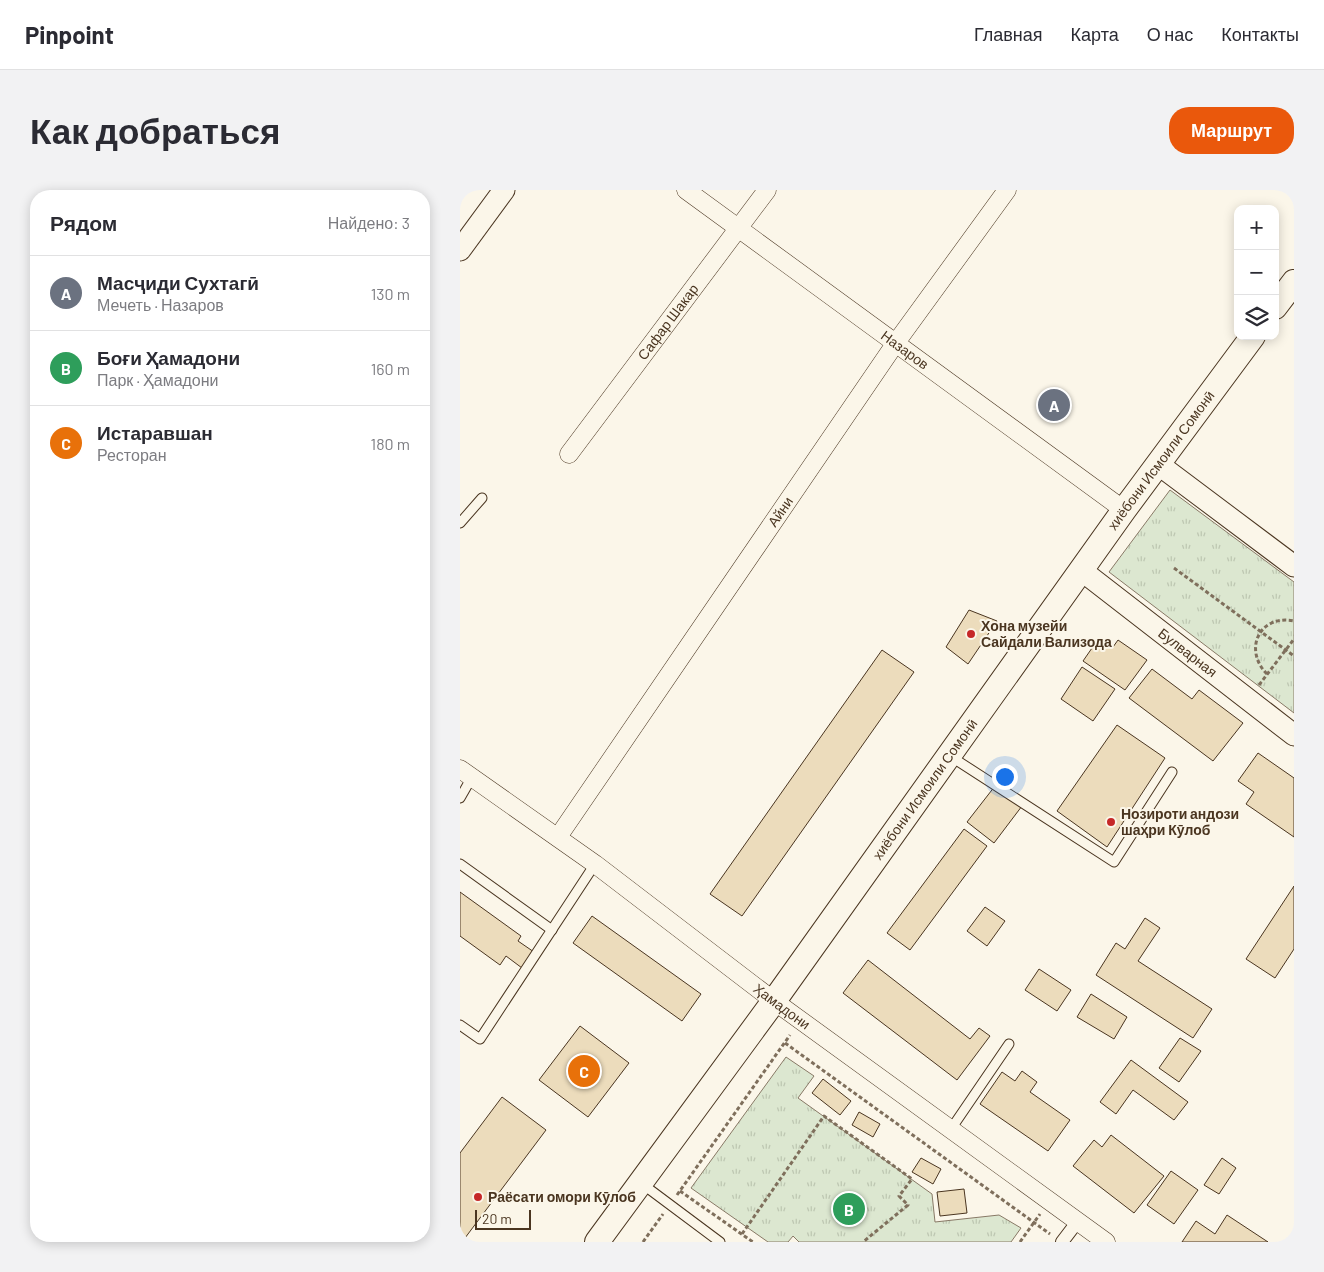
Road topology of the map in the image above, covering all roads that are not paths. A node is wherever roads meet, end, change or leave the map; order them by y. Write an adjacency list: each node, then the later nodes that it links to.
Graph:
1 (504, 190): 6 (street)
2 (686, 190): 5 (street, Назаров)
3 (767, 190): 5 (street, Сафар Шакар)
4 (1007, 190): 10 (street, Айни)
5 (739, 228): 10 (street, Назаров); 11 (street, Сафар Шакар)
6 (460, 250)
7 (1294, 282): 8 (main road)
8 (1279, 302)
9 (1250, 340): 12 (main road, хиёбони Исмоили Сомонӣ)
10 (895, 344): 14 (street, Назаров); 23 (street, Айни)
11 (569, 454)
12 (1158, 464): 14 (main road, хиёбони Исмоили Сомонӣ); 16 (street)
13 (482, 498): 15 (lane)
14 (1124, 510): 17 (main road, хиёбони Исмоили Сомонӣ)
15 (460, 522)
16 (1294, 566)
17 (1081, 570): 18 (street, Булварная); 19 (main road, хиёбони Исмоили Сомонӣ)
18 (1294, 735)
19 (950, 756): 20 (lane); 27 (main road, хиёбони Исмоили Сомонӣ)
20 (1172, 772)
21 (466, 773): 22 (lane); 23 (street, Ҳамадони)
22 (460, 798)
23 (558, 837): 25 (street, Ҳамадони)
24 (460, 864): 26 (lane)
25 (596, 864): 26 (lane); 27 (street, Ҳамадони)
26 (552, 930): 28 (lane)
27 (774, 1002): 30 (street, Ҳамадони); 31 (main road, хиёбони Исмоили Сомонӣ)
28 (460, 1025)
29 (1008, 1044): 30 (lane)
30 (951, 1129): 32 (street, Ҳамадони)
31 (640, 1183): 34 (main road, хиёбони Исмоили Сомонӣ); 35 (lane)
32 (1078, 1221): 33 (street); 36 (street, Ҳамадони)
33 (1057, 1240)
34 (597, 1242)
35 (720, 1242)
36 (1106, 1242)

